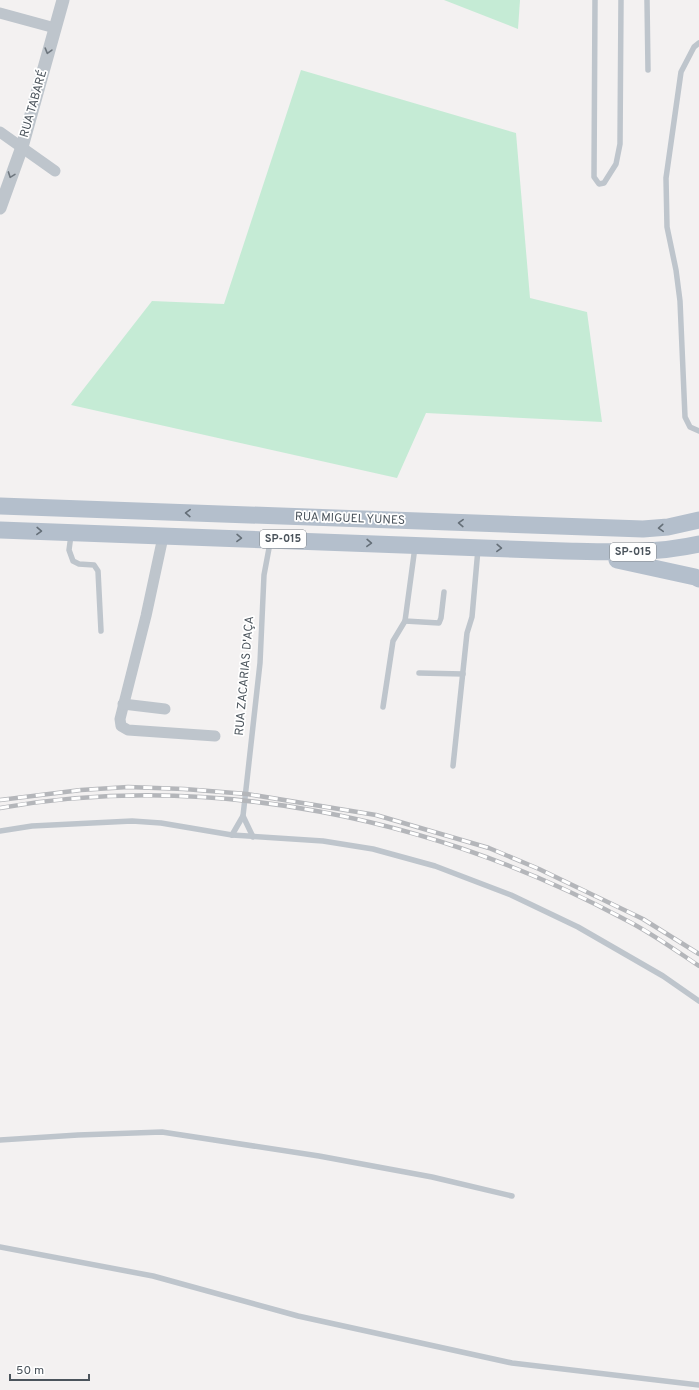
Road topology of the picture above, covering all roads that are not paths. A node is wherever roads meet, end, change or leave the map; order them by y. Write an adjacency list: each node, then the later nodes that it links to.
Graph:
1 (63, 0): 6 (street, RUA TABARÉ)
2 (595, 0): 3 (lane)
3 (621, 0)
4 (647, 0): 8 (lane)
5 (0, 13): 6 (street)
6 (55, 28): 10 (street, RUA TABARÉ, one-way to 10)
7 (699, 43): 13 (lane)
8 (648, 70)
9 (0, 132): 10 (street)
10 (22, 147): 11 (street); 12 (street, RUA TABARÉ, one-way to 12)
11 (55, 171)
12 (0, 208)
13 (699, 431)
14 (0, 506): 15 (main road, RUA MIGUEL YUNES / SP-015, one-way to 14)
15 (228, 514): 16 (main road, RUA MIGUEL YUNES / SP-015); 21 (main road)
16 (305, 517): 17 (main road, RUA MIGUEL YUNES / SP-015, one-way to 16); 22 (main road)
17 (699, 520)
18 (0, 530): 19 (main road, RUA MIGUEL YUNES / SP-015, one-way to 19)
19 (71, 532): 20 (main road, RUA MIGUEL YUNES / SP-015); 30 (lane)
20 (163, 537): 21 (main road, RUA MIGUEL YUNES / SP-015); 33 (street)
21 (183, 537): 22 (main road, RUA MIGUEL YUNES / SP-015, one-way to 22)
22 (270, 539): 24 (main road, RUA MIGUEL YUNES / SP-015, one-way to 24); 38 (lane, RUA ZACARIAS D'AÇA)
23 (699, 544): 26 (main road, RUA MIGUEL YUNES / SP-015)
24 (415, 545): 25 (main road, RUA MIGUEL YUNES / SP-015); 29 (lane)
25 (478, 547): 26 (main road, RUA MIGUEL YUNES / SP-015, one-way to 26); 32 (lane)
26 (565, 551): 27 (main road)
27 (699, 579)
28 (444, 592): 29 (lane)
29 (405, 622): 34 (lane)
30 (101, 631)
31 (418, 673): 32 (lane)
32 (463, 674): 37 (lane)
33 (123, 704): 35 (street); 36 (street)
34 (383, 707)
35 (165, 709)
36 (215, 736)
37 (453, 766)
38 (243, 816): 40 (lane); 41 (lane)
39 (0, 831): 40 (lane)
40 (232, 835): 41 (lane)
41 (253, 838): 42 (lane)
42 (699, 1001)
43 (0, 1140): 44 (lane)
44 (512, 1196)
45 (0, 1247): 46 (lane)
46 (699, 1385)

